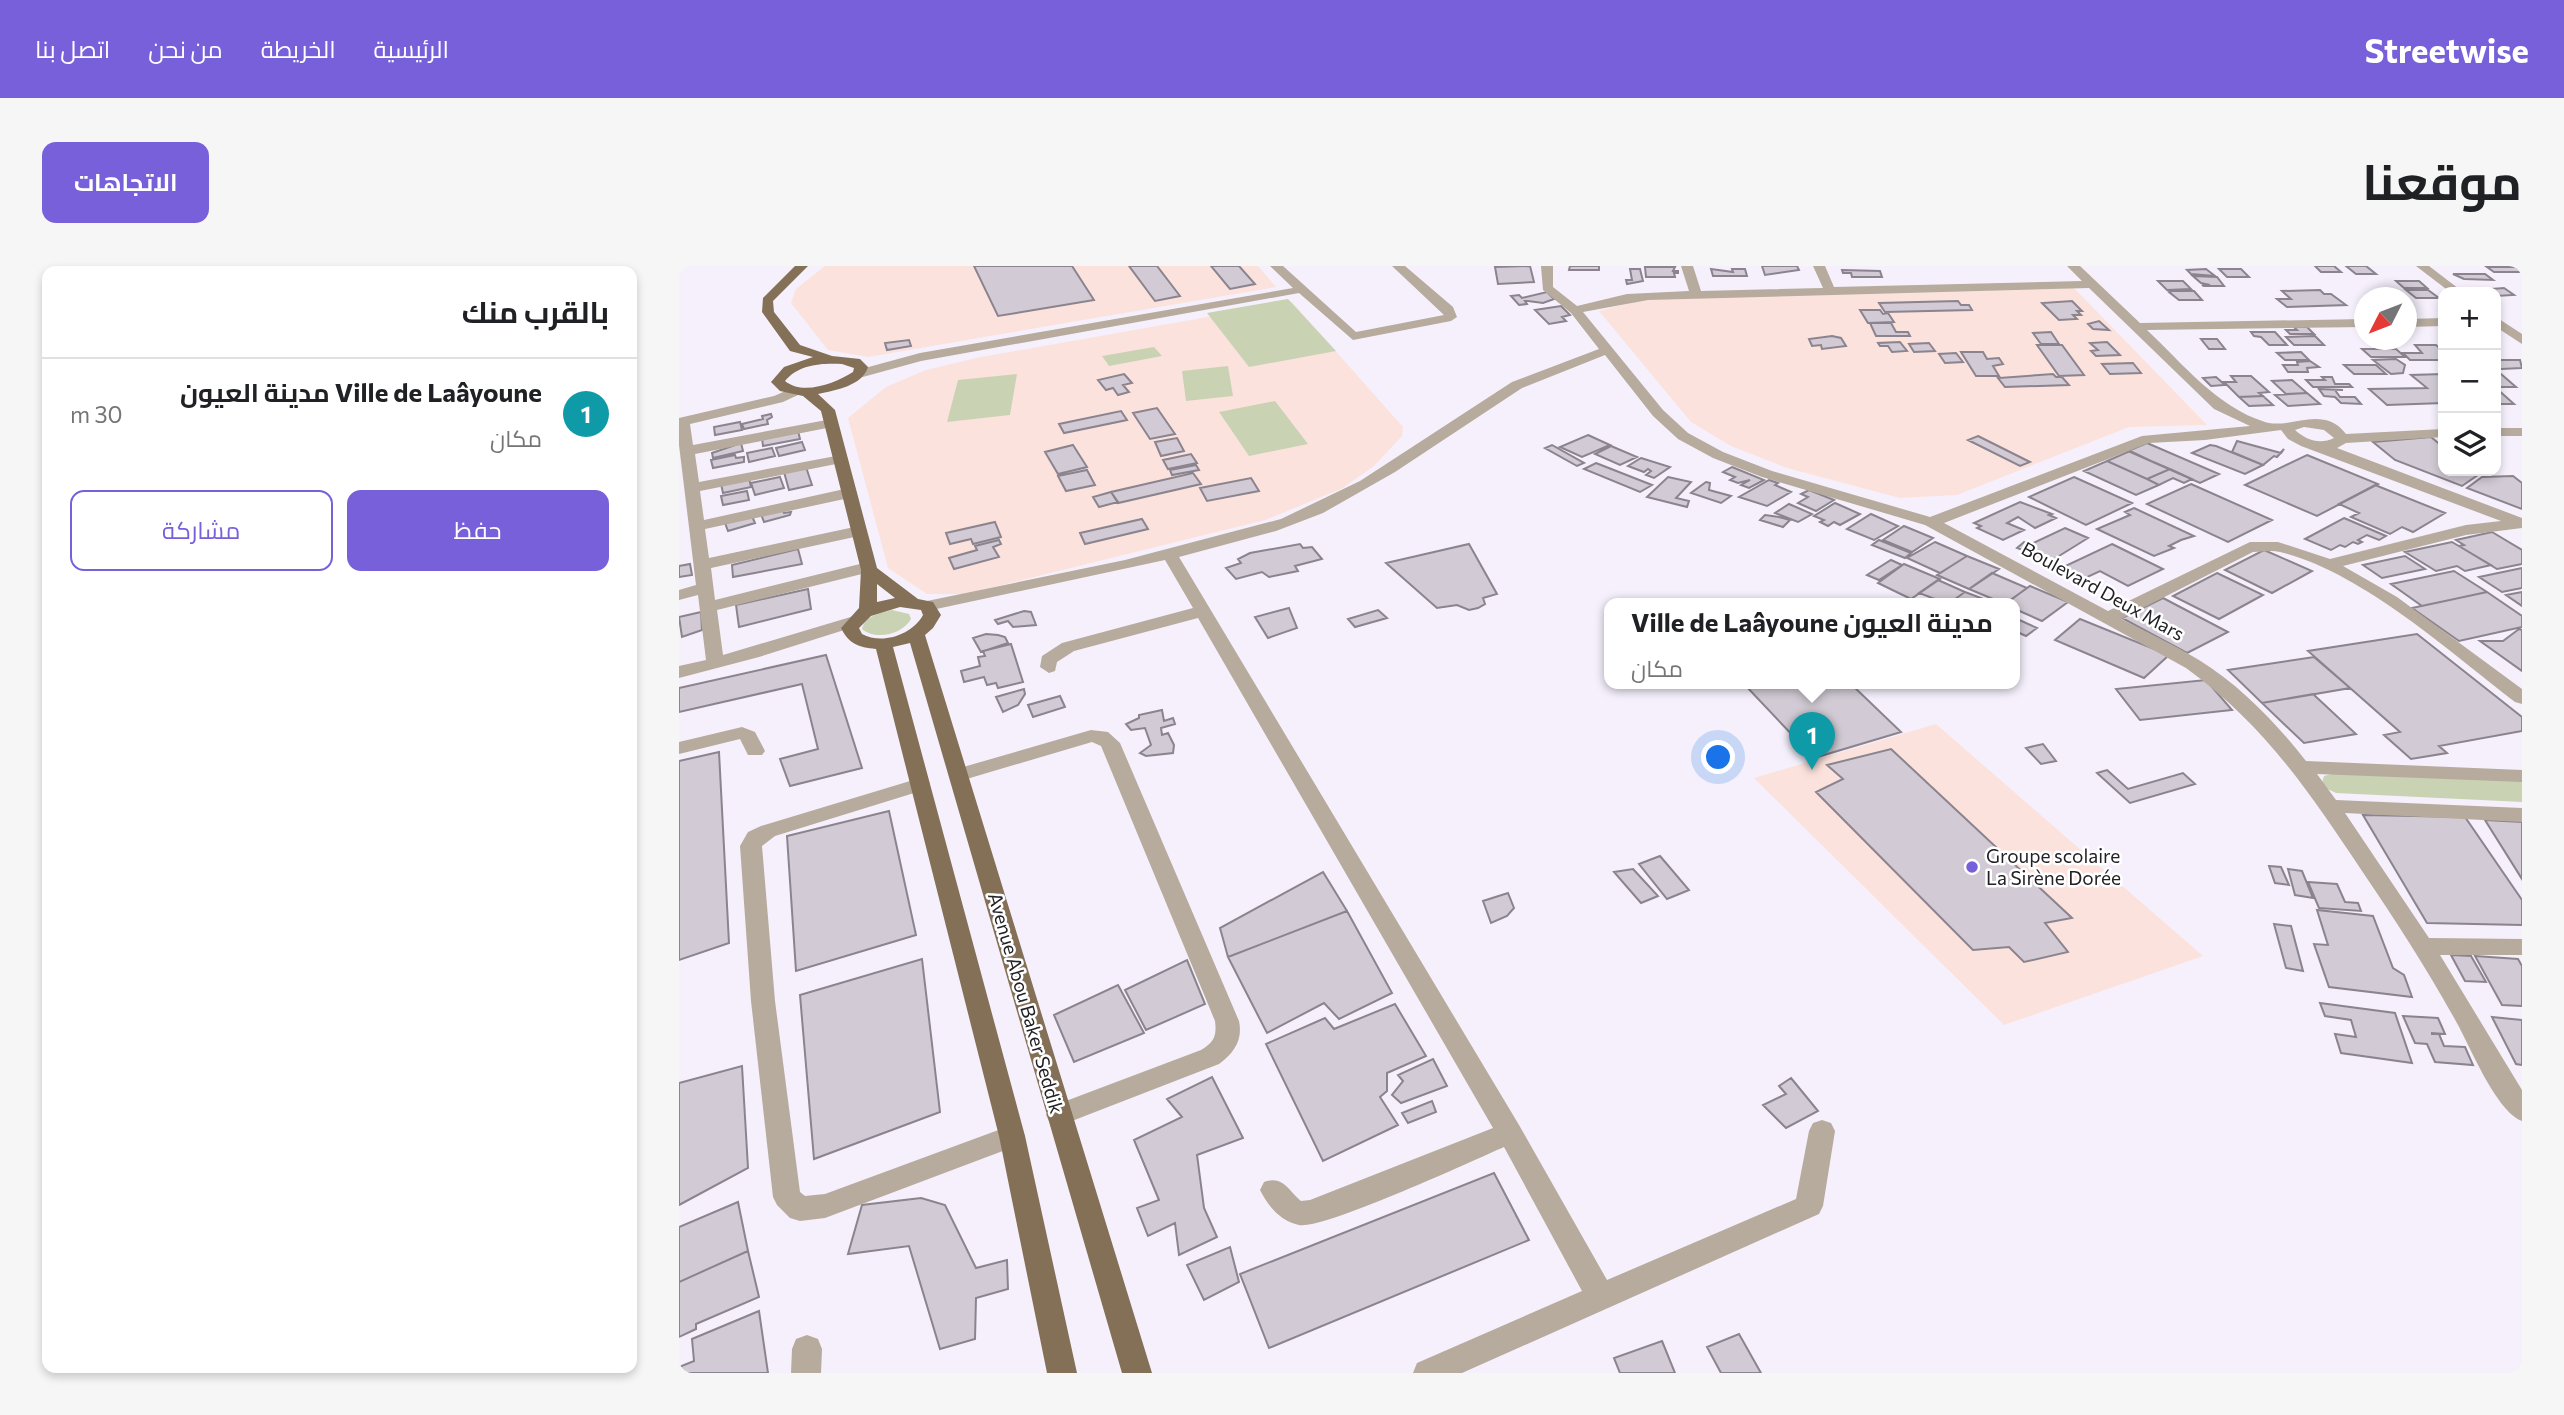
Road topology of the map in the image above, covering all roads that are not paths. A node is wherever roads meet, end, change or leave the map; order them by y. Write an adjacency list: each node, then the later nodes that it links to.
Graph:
1 (802, 266): 23 (main road)
2 (1276, 266): 11 (street)
3 (1398, 266): 11 (street)
4 (1547, 266): 14 (street, Boulevard Deux Mars)
5 (1687, 266): 13 (street)
6 (1819, 266): 12 (street)
7 (2073, 266): 9 (street)
8 (2422, 266): 10 (street)
9 (2090, 284): 12 (street); 21 (street)
10 (2450, 287)
11 (1299, 290): 27 (street)
12 (1830, 291): 13 (street)
13 (1696, 295): 14 (street)
14 (1575, 310): 24 (street, Boulevard Deux Mars)
15 (2522, 321): 17 (street)
16 (2438, 322): 19 (street)
17 (2501, 322)
18 (2354, 323): 21 (street)
19 (2417, 323)
20 (2501, 325): 22 (street)
21 (2134, 327): 30 (street)
22 (2522, 340)
23 (796, 348): 25 (main road); 26 (main road)
24 (1608, 350): 47 (street, Boulevard Deux Mars); 53 (street)
25 (834, 359): 26 (main road); 27 (main road)
26 (792, 368): 29 (main road)
27 (857, 368): 28 (main road)
28 (842, 384): 29 (main road); 31 (main road)
29 (800, 391): 31 (main road); 32 (street)
30 (2220, 405): 33 (street); 34 (street); 39 (street)
31 (830, 416): 42 (street); 43 (main road)
32 (681, 421): 42 (street)
33 (2268, 428): 34 (street); 39 (street)
34 (2302, 430): 37 (street); 39 (street); 40 (street); 41 (street)
35 (2501, 432): 36 (street)
36 (2522, 432)
37 (2408, 433): 38 (street); 40 (street)
38 (2438, 433)
39 (2205, 436): 47 (street)
40 (2341, 440): 41 (street); 44 (street)
41 (2317, 445): 44 (street)
42 (687, 451): 45 (street)
43 (841, 459): 45 (street); 46 (main road)
44 (2392, 472): 48 (street)
45 (687, 485): 49 (street)
46 (849, 493): 49 (street); 50 (main road)
47 (1931, 522): 62 (street, Boulevard Deux Mars)
48 (2522, 523): 54 (street)
49 (697, 526): 51 (street)
50 (859, 531): 55 (street); 56 (main road)
51 (699, 544): 52 (street); 55 (street)
52 (679, 548)
53 (1170, 555): 60 (street); 61 (street)
54 (2331, 564): 62 (street); 68 (street)
55 (702, 565): 57 (street)
56 (868, 569): 59 (street); 61 (main road); 63 (main road)
57 (705, 588): 58 (street); 59 (street)
58 (679, 594)
59 (708, 607): 65 (street)
60 (1203, 611): 66 (street); 82 (street)
61 (921, 615): 63 (main road); 64 (main road); 72 (main road, Avenue Abou Baker Seddik)
62 (2109, 618): 71 (street, Boulevard Deux Mars)
63 (858, 622): 64 (main road); 65 (street)
64 (883, 643): 74 (main road)
65 (715, 662): 67 (street)
66 (1049, 667)
67 (679, 671)
68 (2522, 698)
69 (679, 748): 70 (street)
70 (755, 751)
71 (2302, 767): 73 (street); 75 (street, Boulevard Deux Mars)
72 (960, 775): 80 (main road, Avenue Abou Baker Seddik); 80 (street)
73 (2522, 776)
74 (920, 784): 83 (main road); 83 (street)
75 (2330, 806): 76 (street); 77 (street, Boulevard Deux Mars)
76 (2522, 815)
77 (2424, 946): 78 (street); 79 (street, Boulevard Deux Mars)
78 (2522, 947)
79 (2522, 1110)
80 (1059, 1115): 87 (main road, Avenue Abou Baker Seddik)
81 (1822, 1131): 85 (street)
82 (1510, 1133): 84 (street); 85 (street)
83 (1012, 1136): 86 (main road)
84 (1274, 1190)
85 (1599, 1296): 88 (street)
86 (1062, 1373)
87 (1137, 1373)
88 (1428, 1373)

